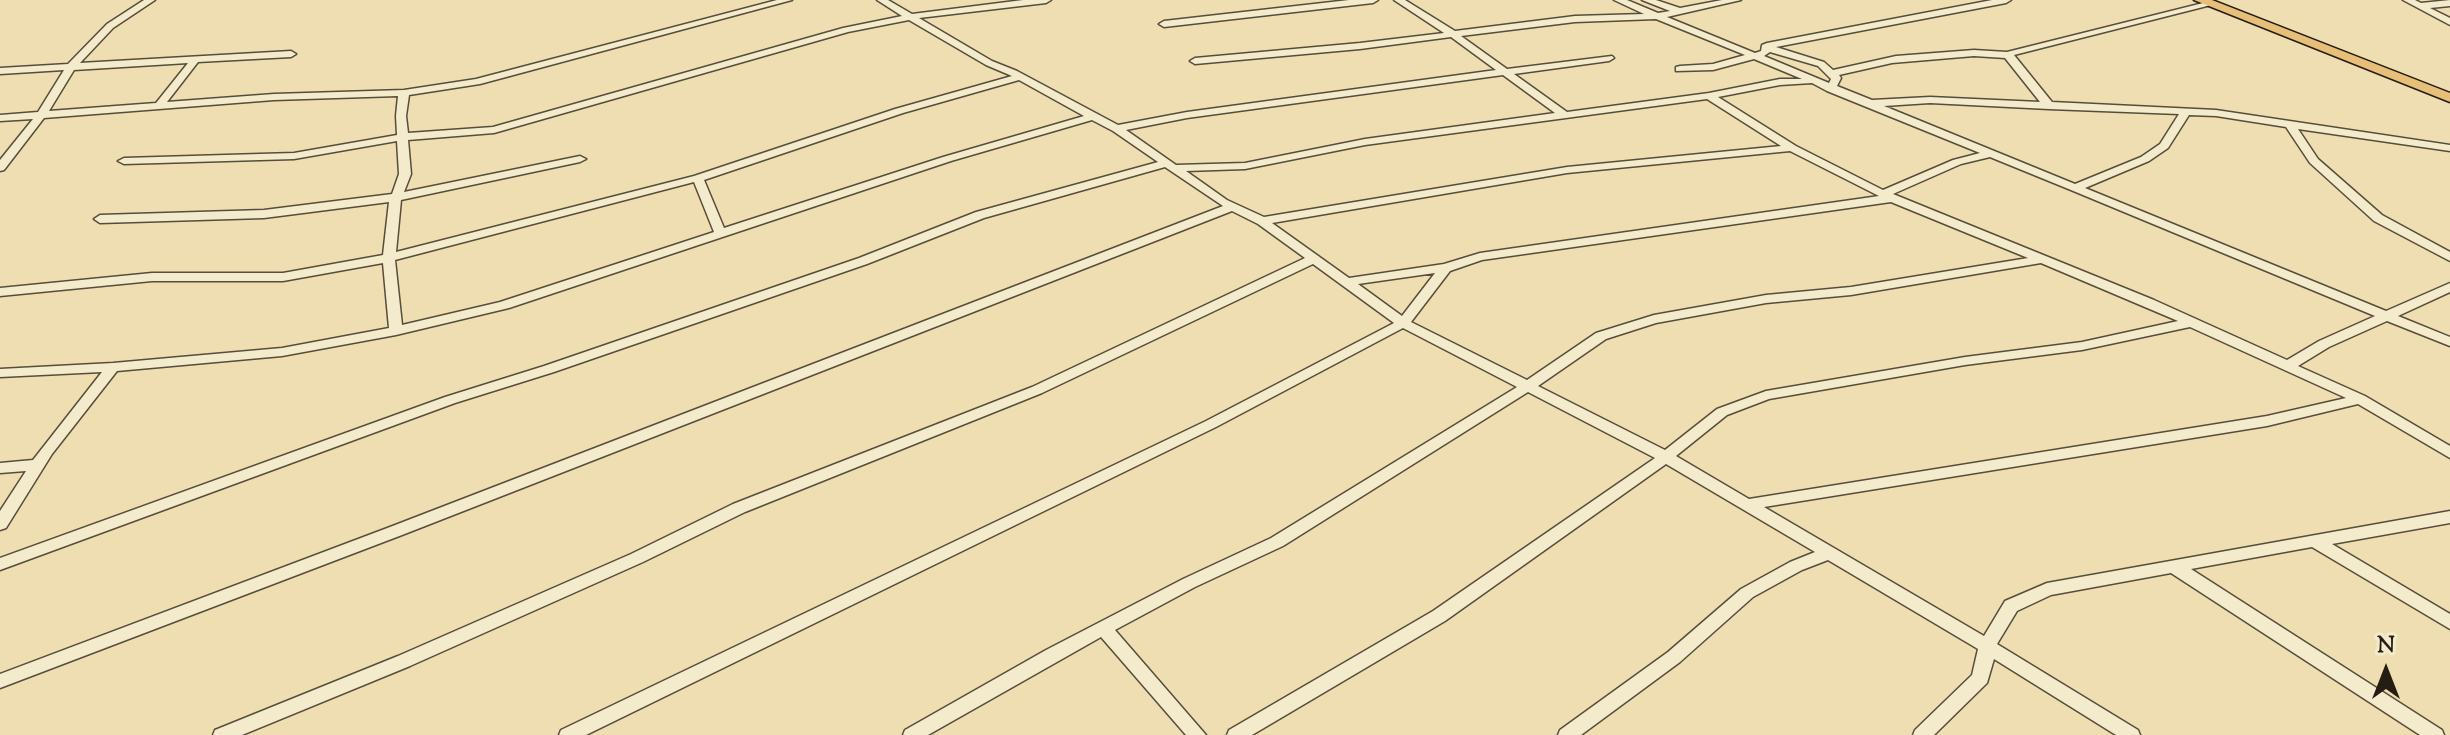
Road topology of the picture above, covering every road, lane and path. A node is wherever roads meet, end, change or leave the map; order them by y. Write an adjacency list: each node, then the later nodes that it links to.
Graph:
1 (150, 0): 29 (street)
2 (787, 0): 38 (street)
3 (882, 0): 16 (street)
4 (1046, 0): 16 (street)
5 (1373, 0): 19 (street)
6 (1399, 0): 20 (street)
7 (1647, 0): 15 (street)
8 (1736, 0): 15 (street)
9 (2006, 0): 21 (street)
10 (2408, 0): 14 (street)
11 (1626, 1): 17 (street)
12 (2209, 1): 23 (street); 37 (highway); 40 (highway)
13 (2450, 3): 14 (street)
14 (2419, 6): 18 (street)
15 (1682, 12): 17 (street)
16 (913, 16): 34 (street); 51 (street)
17 (1656, 16): 20 (street); 21 (street)
18 (2450, 22)
19 (1164, 24)
20 (1451, 33): 28 (street); 32 (street)
21 (1761, 52): 30 (street); 33 (street); 35 (street)
22 (291, 54): 26 (street)
23 (2009, 55): 27 (street); 43 (street)
24 (1908, 56): 27 (street)
25 (1609, 58): 32 (street)
26 (195, 60): 29 (street); 42 (street)
27 (1890, 60): 33 (street)
28 (1195, 61)
29 (70, 68): 31 (street); 46 (street)
30 (1680, 69)
31 (0, 71)
32 (1506, 73): 45 (street); 50 (street)
33 (1834, 73): 36 (street)
34 (1020, 77): 47 (street); 59 (street)
35 (1815, 83): 36 (street); 39 (street)
36 (1831, 89): 41 (street)
37 (2450, 90)
38 (404, 93): 42 (street); 51 (street)
39 (1709, 96): 45 (street); 52 (street)
40 (2450, 98)
41 (1867, 103): 43 (street); 54 (street)
42 (159, 106): 46 (street)
43 (2049, 106): 44 (street)
44 (2186, 112): 49 (street); 60 (street)
45 (1563, 114): 57 (street)
46 (41, 115): 48 (street); 58 (street)
47 (1094, 116): 50 (street); 66 (street)
48 (0, 118)
49 (2290, 124): 53 (street); 67 (street)
50 (1117, 129): 57 (street)
51 (404, 137): 56 (street); 62 (street)
52 (1792, 148): 61 (street); 65 (street)
53 (2450, 148)
54 (1991, 153): 60 (street); 61 (street)
55 (580, 159): 62 (street)
56 (124, 161)
57 (1168, 166): 63 (street); 94 (street)
58 (0, 168)
59 (698, 178): 66 (street); 68 (street)
60 (2075, 188): 75 (street)
61 (1888, 196): 70 (street); 71 (street)
62 (397, 197): 64 (street); 68 (street)
63 (1232, 207): 65 (street); 99 (street)
64 (100, 219)
65 (1262, 221): 69 (street)
66 (721, 235): 78 (street)
67 (2450, 257)
68 (389, 258): 74 (street); 78 (street)
69 (1313, 259): 72 (street); 100 (street)
70 (2039, 260): 76 (street); 83 (street)
71 (1446, 268): 72 (street); 77 (street)
72 (1347, 282): 77 (street)
73 (2450, 287): 75 (street)
74 (0, 292)
75 (2386, 317): 79 (street); 80 (street)
76 (2192, 322): 80 (street); 86 (street)
77 (1403, 323): 83 (street); 101 (street)
78 (396, 331): 81 (street)
79 (2450, 342)
80 (2289, 365): 84 (street)
81 (113, 367): 82 (street); 87 (street)
82 (0, 373)
83 (1528, 386): 86 (street); 97 (street)
84 (2360, 399): 85 (street); 89 (street)
85 (2450, 453)
86 (1666, 457): 89 (street); 104 (street)
87 (36, 465): 88 (street); 91 (street)
88 (0, 468)
89 (1745, 505): 93 (street)
90 (2450, 517): 92 (street)
91 (0, 524)
92 (2314, 541): 95 (street); 96 (street)
93 (1828, 554): 98 (street); 105 (street)
94 (0, 564)
95 (2173, 566): 98 (street); 108 (street)
96 (2450, 622)
97 (1103, 628): 102 (street); 103 (street)
98 (1987, 646): 106 (street); 107 (street)
99 (0, 681)
100 (222, 735)
101 (568, 735)
102 (912, 735)
103 (1197, 735)
104 (1236, 735)
105 (1567, 735)
106 (1922, 735)
107 (2131, 735)
108 (2435, 735)

